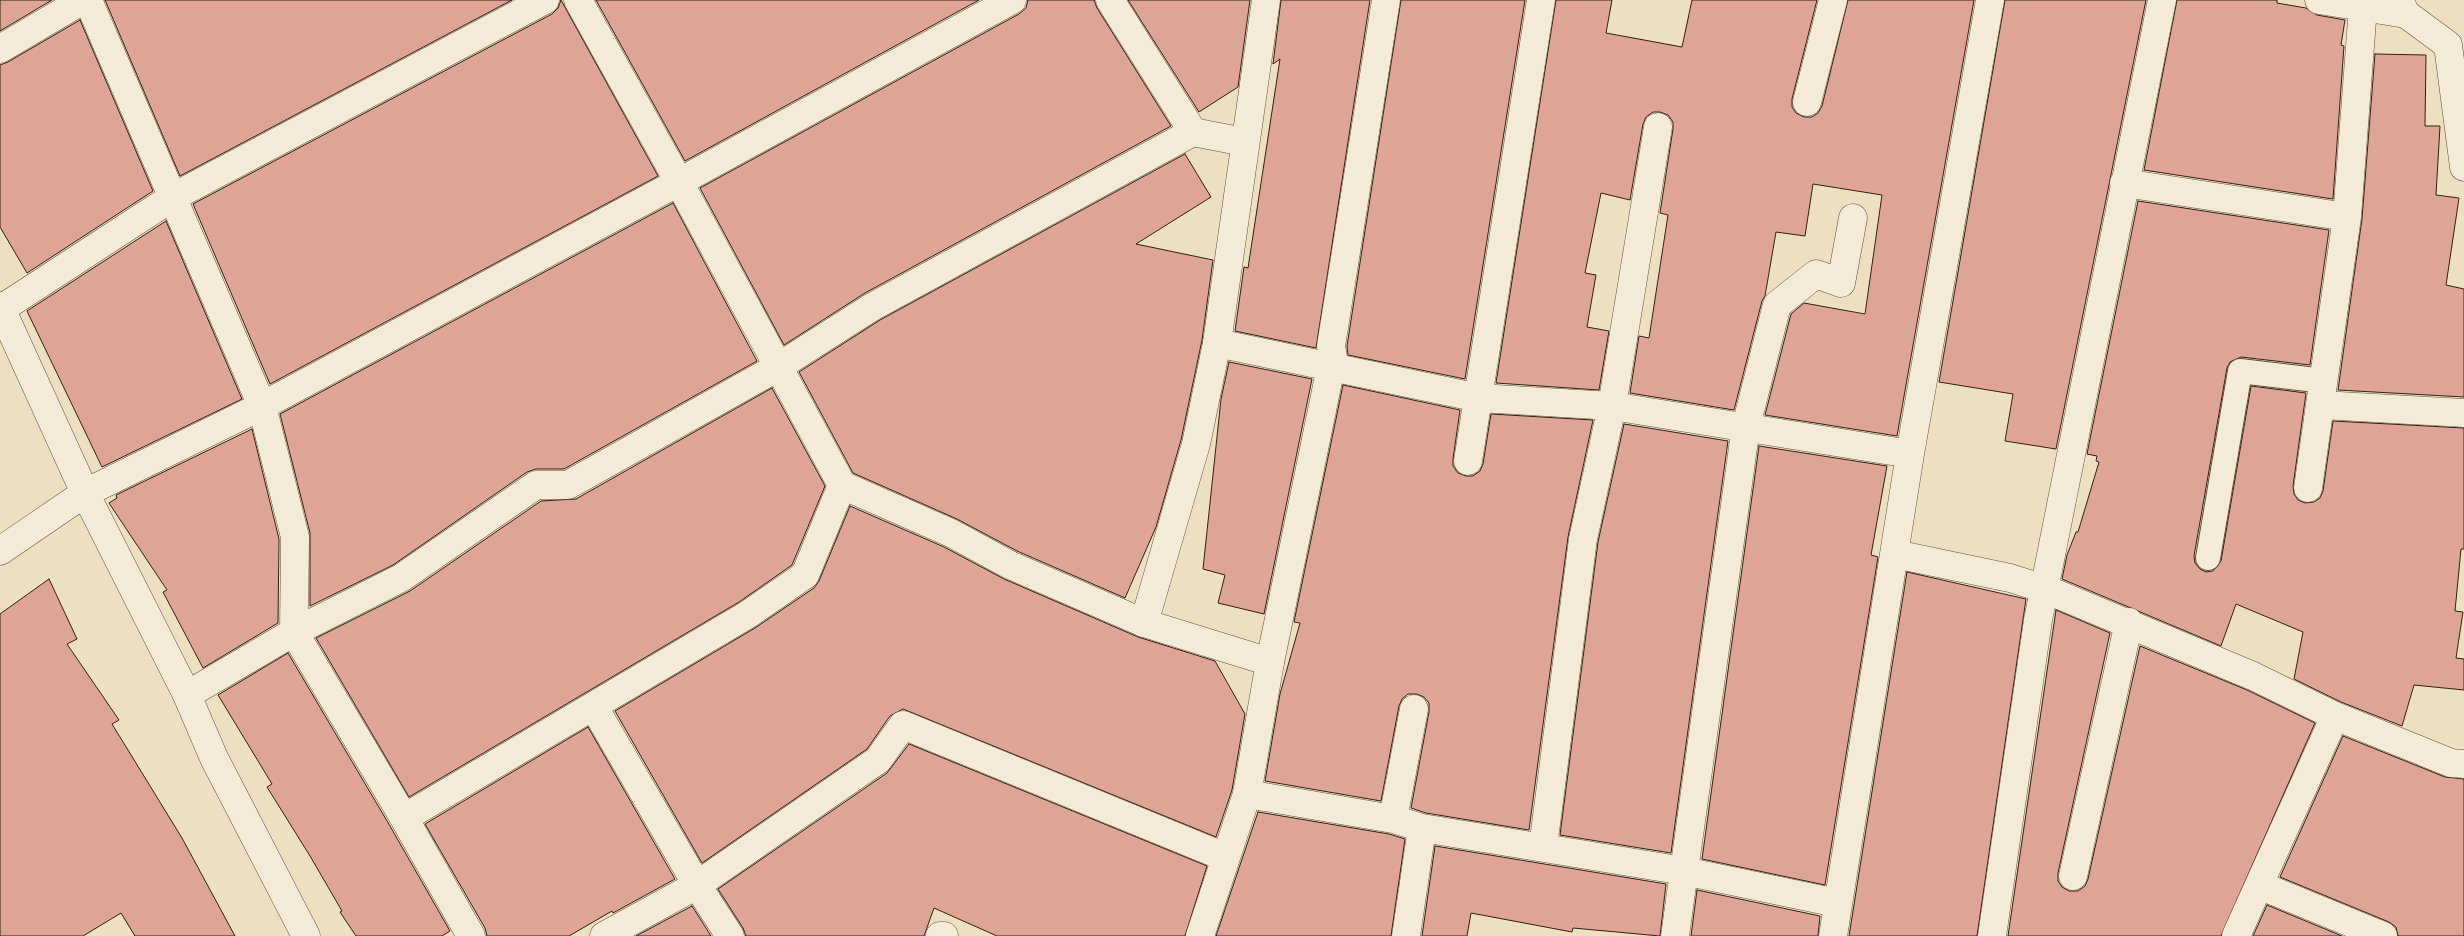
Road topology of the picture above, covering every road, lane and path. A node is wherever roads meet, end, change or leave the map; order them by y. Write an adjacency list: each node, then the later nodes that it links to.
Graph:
1 (83, 0): 17 (street)
2 (88, 0): 25 (street)
3 (545, 0): 25 (street)
4 (578, 0): 23 (street)
5 (1012, 0): 23 (street)
6 (1110, 0): 20 (street)
7 (1266, 0): 21 (street)
8 (1386, 0): 31 (street)
9 (1541, 0): 33 (street)
10 (1833, 0): 18 (street)
11 (1990, 0): 38 (street)
12 (2162, 0): 24 (street)
13 (2318, 0): 14 (street)
14 (2363, 7): 15 (street); 26 (street)
15 (2403, 7): 16 (street)
16 (2456, 42): 22 (street)
17 (0, 49)
18 (1807, 102)
19 (1658, 127): 35 (street)
20 (1193, 132): 21 (street); 30 (street)
21 (1244, 142): 29 (street)
22 (2464, 167)
23 (680, 182): 30 (street); 34 (street)
24 (2124, 183): 26 (street); 46 (street)
25 (174, 197): 28 (street); 34 (street)
26 (2347, 217): 32 (street)
27 (1853, 218): 37 (street)
28 (1, 307): 42 (street)
29 (1217, 343): 31 (street); 48 (street)
30 (778, 367): 40 (street); 49 (street)
31 (1331, 367): 33 (street); 50 (street)
32 (2322, 393): 36 (street); 41 (street); 45 (lane)
33 (1478, 398): 35 (street); 39 (street)
34 (262, 406): 42 (street); 49 (street)
35 (1612, 406): 37 (street); 60 (street)
36 (2464, 413)
37 (1746, 426): 38 (street); 62 (street)
38 (1910, 454): 44 (street)
39 (1468, 461)
40 (842, 485): 48 (street); 52 (street)
41 (2308, 488)
42 (85, 493): 43 (street); 51 (street)
43 (0, 551)
44 (1895, 554): 46 (street); 66 (street)
45 (2208, 558)
46 (2045, 589): 47 (street); 77 (street)
47 (2129, 622): 54 (street); 63 (street)
48 (1144, 623): 50 (street)
49 (294, 632): 51 (street); 57 (street)
50 (1270, 662): 56 (street)
51 (187, 695): 67 (street)
52 (594, 707): 57 (street); 64 (street)
53 (1414, 709): 58 (street)
54 (2335, 716): 55 (street); 65 (street)
55 (2464, 764)
56 (1247, 794): 58 (street); 61 (street)
57 (404, 818): 68 (street)
58 (1393, 819): 59 (street)
59 (1422, 828): 60 (street); 74 (street)
60 (1543, 847): 62 (street)
61 (1225, 857): 64 (street); 73 (street)
62 (1684, 871): 66 (street); 75 (street)
63 (2074, 876)
64 (697, 885): 69 (street); 70 (street)
65 (2259, 885): 78 (street); 79 (street)
66 (1837, 903): 76 (street)
67 (306, 936)
68 (471, 936)
69 (604, 936)
70 (730, 936)
71 (940, 936): 72 (street)
72 (944, 936)
73 (1200, 936)
74 (1406, 936)
75 (1675, 936)
76 (1833, 936)
77 (1992, 936)
78 (2236, 936)
79 (2383, 936)

